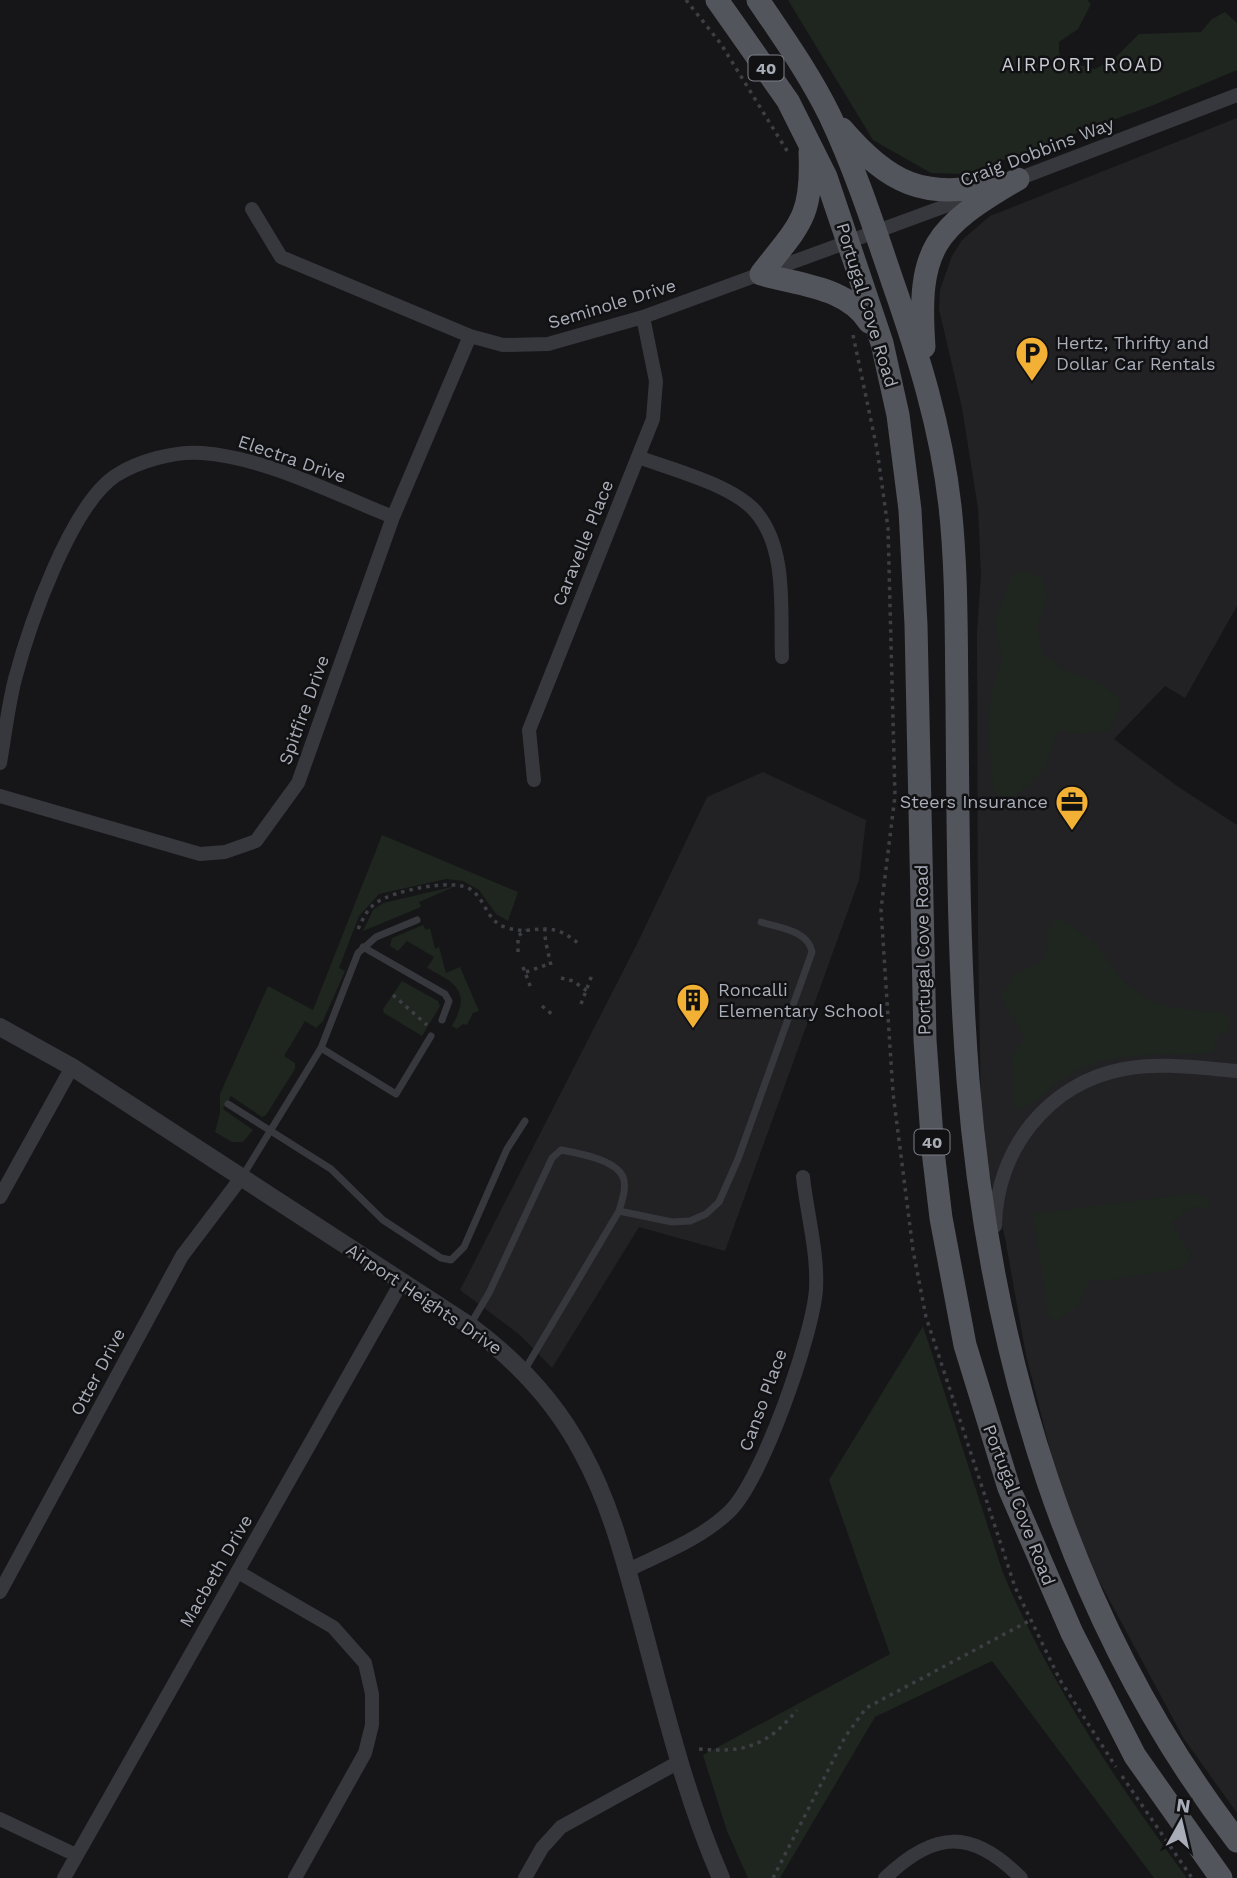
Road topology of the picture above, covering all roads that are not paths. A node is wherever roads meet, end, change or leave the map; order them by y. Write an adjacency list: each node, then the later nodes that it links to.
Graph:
1 (717, 0): 5 (main road, Portugal Cove Road / 40)
2 (758, 0): 4 (main road, Portugal Cove Road / 40)
3 (1237, 95): 6 (street, Craig Dobbins Way)
4 (829, 114): 6 (main road); 8 (main road, Portugal Cove Road / 40)
5 (809, 140): 9 (main road, Portugal Cove Road / 40); 10 (main road)
6 (1018, 179): 8 (street, Craig Dobbins Way); 14 (main road)
7 (251, 209): 12 (street, Seminole Drive)
8 (877, 234): 9 (street, Craig Dobbins Way); 14 (main road, Portugal Cove Road / 40)
9 (849, 243): 10 (street, Seminole Drive); 13 (main road, Portugal Cove Road / 40)
10 (761, 274): 11 (street, Seminole Drive); 13 (main road)
11 (643, 317): 12 (street, Seminole Drive); 15 (street, Caravelle Place)
12 (470, 336): 16 (street, Spitfire Drive)
13 (882, 343): 54 (main road, Portugal Cove Road / 40)
14 (927, 379): 38 (main road, Portugal Cove Road / 40)
15 (638, 457): 17 (street); 19 (street, Caravelle Place)
16 (393, 517): 18 (street, Electra Drive); 20 (street, Spitfire Drive)
17 (782, 657)
18 (0, 763)
19 (534, 780)
20 (0, 796)
21 (417, 920): 23 (lane)
22 (761, 922): 36 (lane)
23 (363, 947): 24 (lane); 27 (lane)
24 (442, 1020)
25 (0, 1027): 28 (street, Airport Heights Drive)
26 (432, 1036): 27 (lane)
27 (321, 1048): 32 (lane)
28 (72, 1067): 34 (street, Airport Heights Drive); 35 (street)
29 (1237, 1071): 38 (street)
30 (228, 1104): 32 (lane)
31 (525, 1121): 32 (lane)
32 (269, 1130): 34 (lane)
33 (803, 1177): 41 (street, Canso Place)
34 (241, 1178): 37 (street, Airport Heights Drive); 43 (street, Otter Drive)
35 (0, 1197)
36 (620, 1211): 39 (lane); 40 (lane)
37 (401, 1283): 39 (street, Airport Heights Drive); 42 (street, Macbeth Drive)
38 (994, 1283): 46 (main road, Portugal Cove Road / 40)
39 (470, 1325): 40 (street, Airport Heights Drive)
40 (524, 1372): 41 (street, Airport Heights Drive)
41 (628, 1570): 44 (street, Airport Heights Drive)
42 (238, 1572): 47 (street, Macbeth Drive); 49 (street)
43 (0, 1591)
44 (679, 1762): 50 (street); 51 (street, Airport Heights Drive)
45 (0, 1819): 47 (street)
46 (1237, 1841)
47 (76, 1855): 48 (street, Macbeth Drive)
48 (64, 1878)
49 (295, 1878)
50 (525, 1878)
51 (721, 1878)
52 (885, 1878): 53 (street)
53 (1021, 1878)
54 (1222, 1878)

